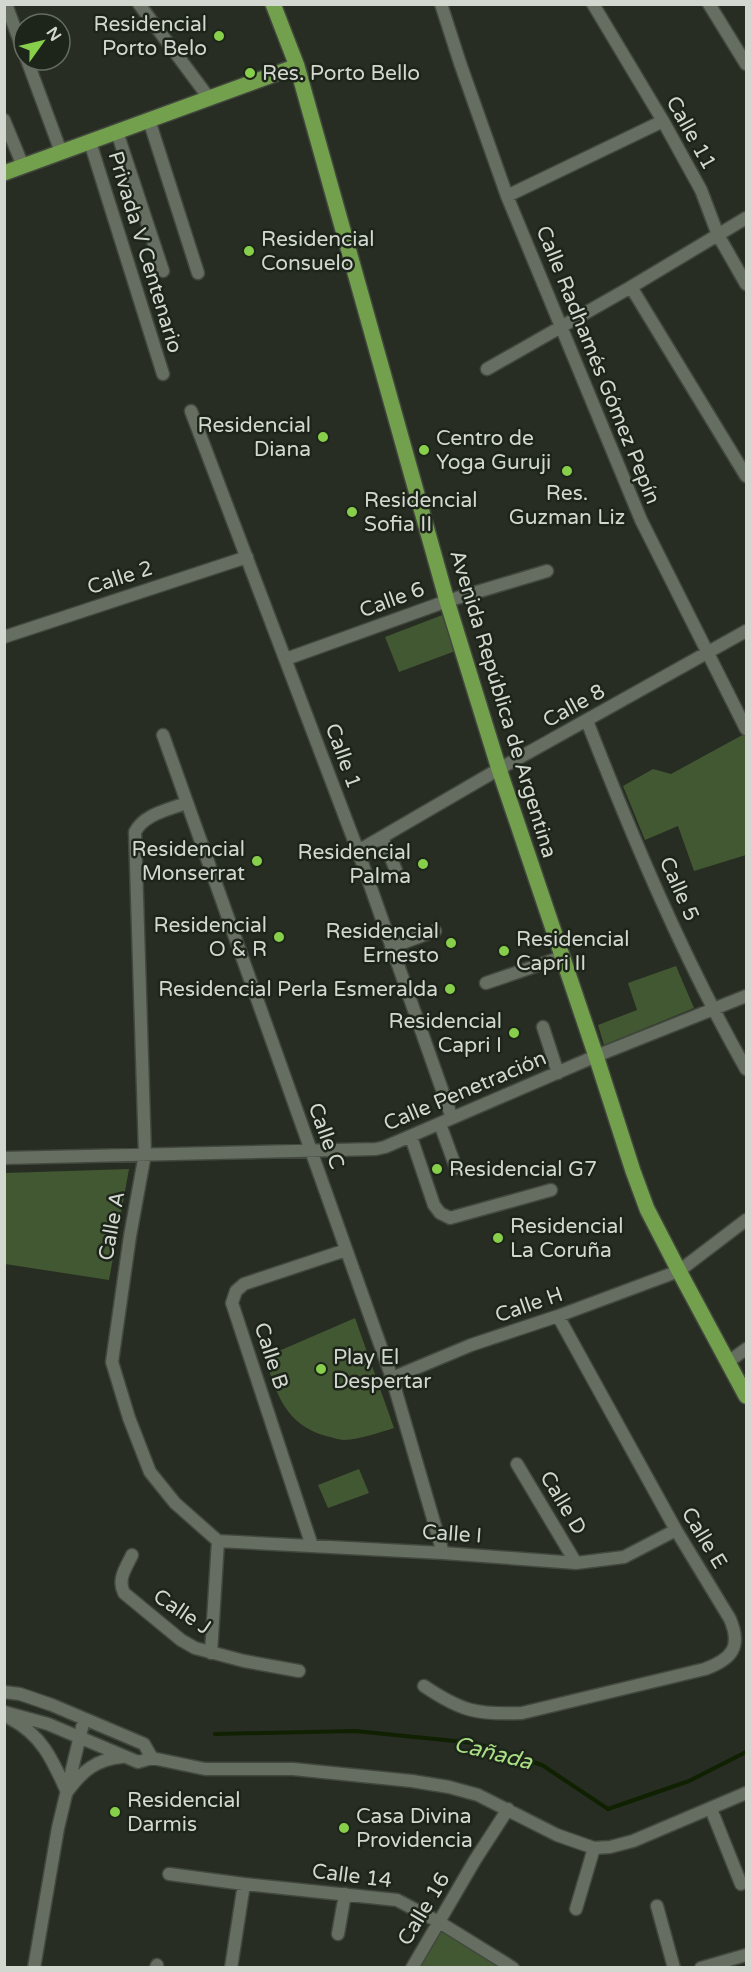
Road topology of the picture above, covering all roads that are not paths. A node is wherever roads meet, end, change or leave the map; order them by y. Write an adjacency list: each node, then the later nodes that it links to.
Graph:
1 (6, 4): 7 (street)
2 (139, 4): 11 (street)
3 (273, 4): 9 (main road, Avenida República de Argentina)
4 (441, 4): 20 (street, Calle Radhamés Gómez Pepín)
5 (592, 4): 14 (street, Calle 11)
6 (709, 4): 8 (street)
7 (12, 20)
8 (747, 64)
9 (297, 66): 11 (main road); 34 (main road, Avenida República de Argentina)
10 (31, 72): 17 (street)
11 (209, 98): 13 (main road)
12 (4, 120): 18 (street)
13 (149, 120): 15 (main road); 24 (street)
14 (663, 121): 20 (street); 22 (street, Calle 11)
15 (117, 132): 16 (main road); 23 (street)
16 (90, 141): 17 (main road); 29 (street, Privada V Centenario)
17 (61, 152): 18 (main road)
18 (23, 166): 19 (main road)
19 (4, 173)
20 (507, 196): 27 (street, Calle Radhamés Gómez Pepín)
21 (747, 218): 22 (street)
22 (718, 235): 25 (street, Calle 11); 26 (street)
23 (163, 271)
24 (198, 273)
25 (747, 284)
26 (631, 287): 27 (street); 31 (street)
27 (560, 327): 28 (street); 37 (street, Calle Radhamés Gómez Pepín)
28 (487, 369)
29 (163, 374)
30 (191, 411): 32 (street, Calle 1)
31 (747, 476)
32 (247, 557): 36 (street, Calle 2); 38 (street, Calle 1)
33 (547, 571): 34 (street, Calle 6)
34 (447, 601): 38 (street, Calle 6); 42 (main road, Avenida República de Argentina)
35 (747, 631): 37 (street, Calle 8)
36 (4, 637)
37 (708, 653): 39 (street, Calle 8); 40 (street, Calle Radhamés Gómez Pepín)
38 (286, 659): 45 (street, Calle 1)
39 (587, 721): 42 (street, Calle 8); 52 (street, Calle 5)
40 (747, 729)
41 (163, 735): 43 (street, Calle C)
42 (499, 769): 44 (street, Calle 8); 49 (main road, Avenida República de Argentina)
43 (186, 803): 59 (street, Calle C); 60 (street, Calle A)
44 (382, 837): 45 (street, Calle 8); 46 (street)
45 (358, 851): 48 (street, Calle 1)
46 (398, 875)
47 (435, 931): 48 (street)
48 (391, 947): 57 (street, Calle 1)
49 (562, 957): 50 (street); 54 (main road, Avenida República de Argentina)
50 (486, 983)
51 (747, 996): 52 (street, Calle Penetración)
52 (712, 1010): 54 (street, Calle Penetración); 55 (street, Calle 5)
53 (543, 1027): 56 (street)
54 (596, 1056): 56 (street, Calle Penetración); 66 (main road, Avenida República de Argentina)
55 (747, 1070)
56 (558, 1073): 57 (street, Calle Penetración)
57 (446, 1121): 58 (street, Calle Penetración); 62 (street, Calle 1)
58 (411, 1137): 59 (street, Calle Penetración); 63 (street)
59 (310, 1150): 60 (street, Calle Penetración); 65 (street, Calle C)
60 (145, 1154): 61 (street, Calle Penetración); 74 (street, Calle A)
61 (4, 1158)
62 (456, 1168)
63 (551, 1190)
64 (747, 1220): 66 (street, Calle H)
65 (346, 1250): 70 (street, Calle C); 75 (street, Calle B)
66 (679, 1271): 67 (street, Calle H); 69 (main road, Avenida República de Argentina)
67 (558, 1316): 70 (street, Calle H); 73 (street, Calle E)
68 (747, 1349): 69 (street)
69 (728, 1362): 71 (main road, Avenida República de Argentina)
70 (392, 1378): 76 (street, Calle C)
71 (747, 1396)
72 (517, 1464): 78 (street, Calle D)
73 (676, 1530): 78 (street, Calle I); 81 (street, Calle E)
74 (218, 1541): 75 (street, Calle I); 79 (street)
75 (312, 1546): 76 (street, Calle I)
76 (443, 1553): 78 (street, Calle I)
77 (132, 1556): 79 (street, Calle J)
78 (576, 1563)
79 (212, 1653): 80 (street, Calle J)
80 (299, 1671)
81 (424, 1686)
82 (4, 1692): 84 (street)
83 (4, 1714): 85 (street); 88 (street)
84 (84, 1719): 85 (street); 87 (street)
85 (79, 1738): 86 (street); 88 (street)
86 (126, 1757): 87 (street); 88 (street)
87 (152, 1758): 90 (street)
88 (67, 1791): 102 (street)
89 (747, 1792): 91 (street)
90 (508, 1809): 92 (street); 99 (street, Calle 16)
91 (711, 1809): 92 (street); 95 (street)
92 (594, 1848): 98 (street)
93 (169, 1874): 94 (street, Calle 14)
94 (244, 1884): 96 (street, Calle 14); 103 (street)
95 (741, 1884)
96 (345, 1894): 99 (street, Calle 14); 100 (street)
97 (657, 1906): 106 (street)
98 (576, 1909)
99 (439, 1922): 104 (street, Calle 16); 105 (street, Calle 14)
100 (338, 1934)
101 (747, 1955): 107 (street)
102 (34, 1968)
103 (231, 1968)
104 (412, 1968)
105 (513, 1968)
106 (674, 1968)
107 (701, 1968)

